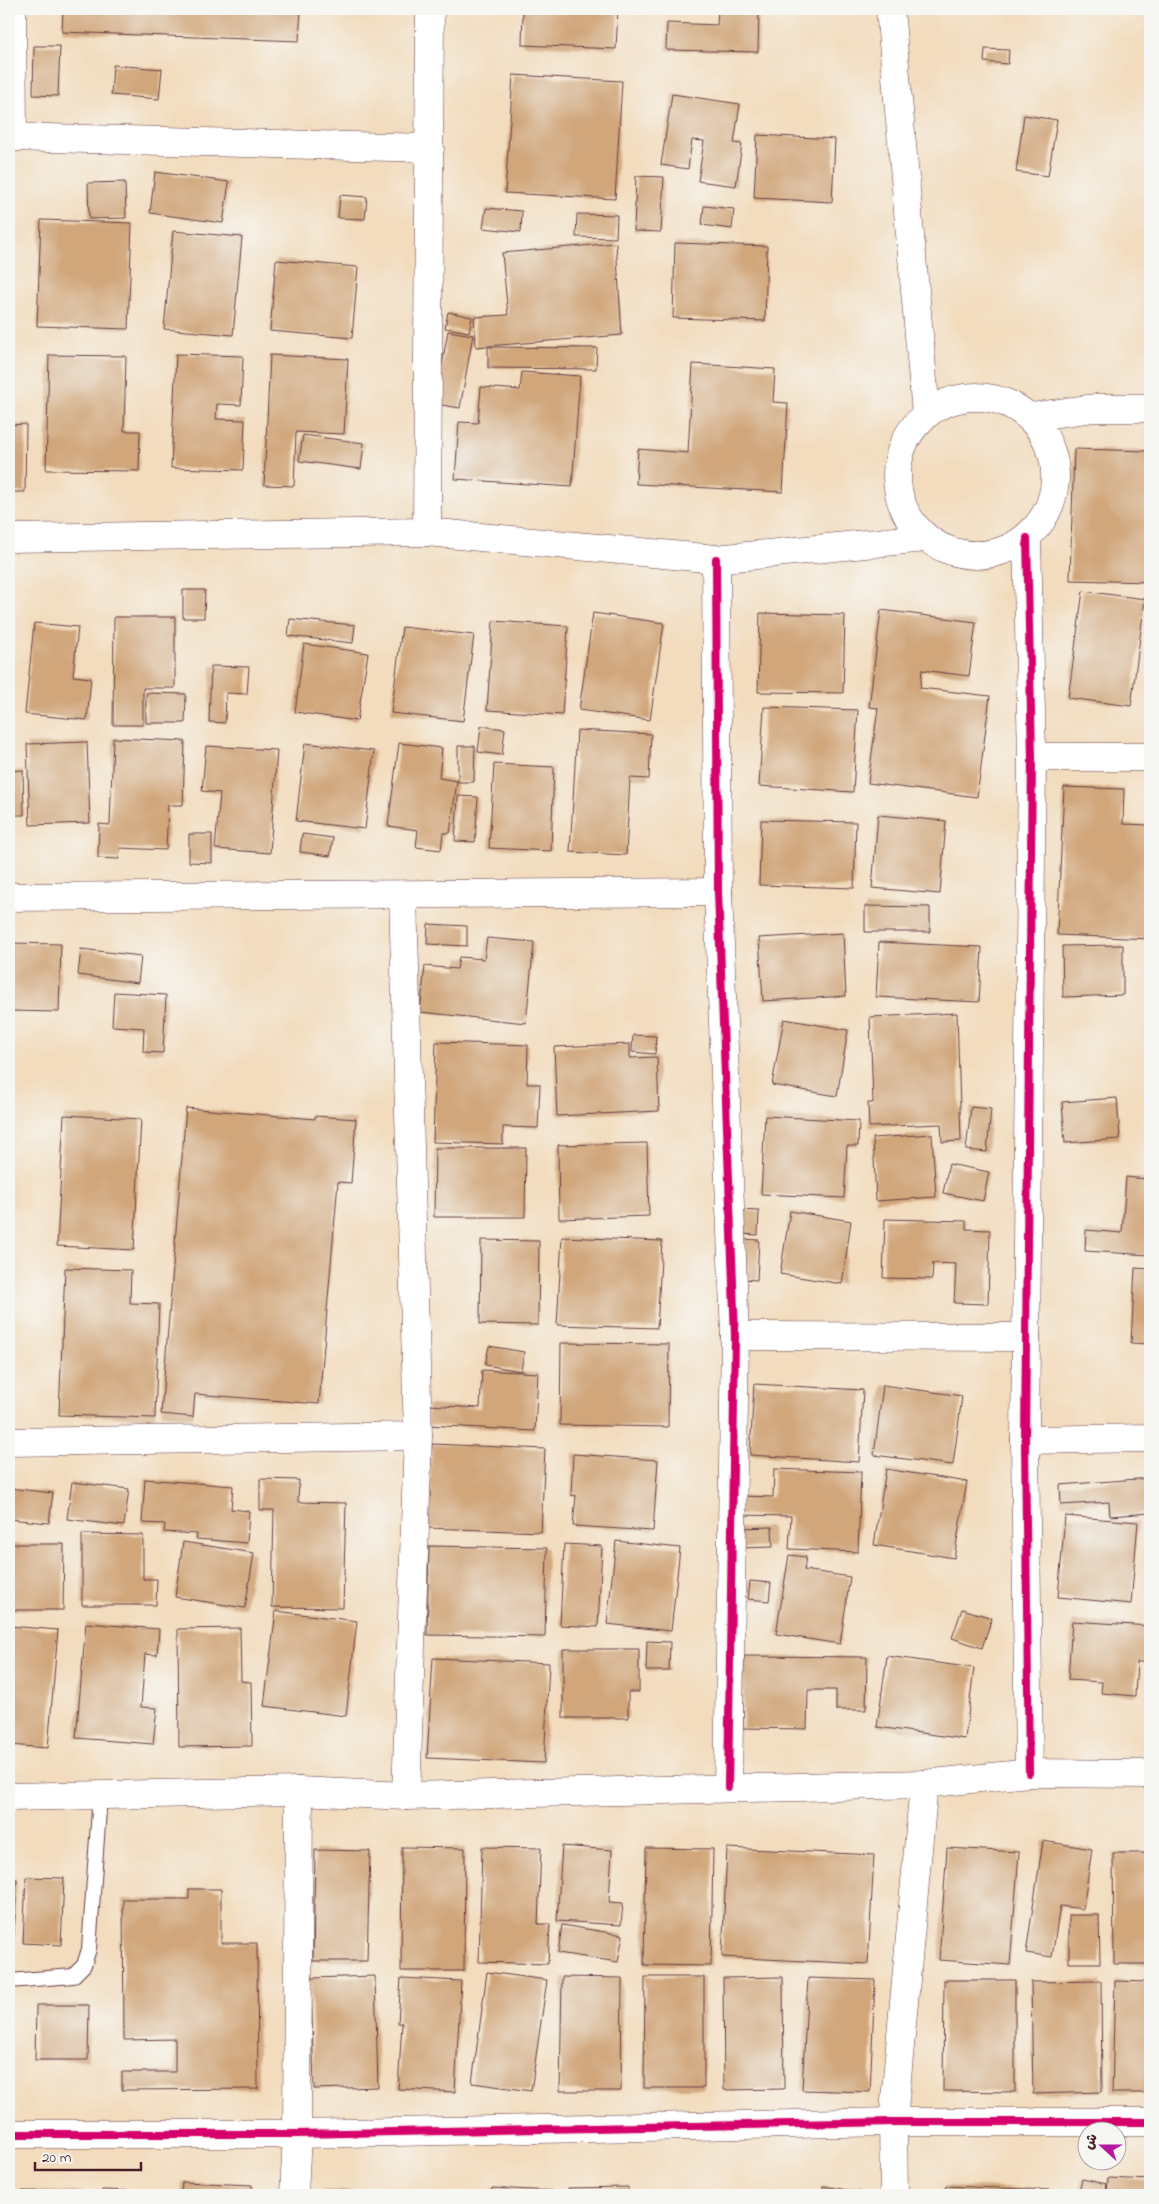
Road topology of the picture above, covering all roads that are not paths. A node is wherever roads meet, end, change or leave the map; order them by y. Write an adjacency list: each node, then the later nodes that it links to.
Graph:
1 (12, 9): 4 (street)
2 (430, 9): 5 (street)
3 (890, 9): 7 (street)
4 (11, 137): 5 (street)
5 (430, 148): 9 (street)
6 (1150, 408): 8 (street)
7 (926, 414): 8 (street); 11 (street)
8 (1030, 417): 12 (street)
9 (427, 532): 10 (street); 13 (street)
10 (9, 538)
11 (925, 538): 12 (street); 13 (street)
12 (1027, 538): 14 (street)
13 (716, 559): 16 (street)
14 (1032, 757): 15 (street); 20 (street)
15 (1150, 757)
16 (718, 892): 17 (street); 19 (street)
17 (403, 895): 18 (street); 21 (street)
18 (9, 897)
19 (736, 1336): 20 (street); 28 (street)
20 (1026, 1337): 23 (street)
21 (418, 1436): 24 (street); 31 (street)
22 (1150, 1438): 23 (street)
23 (1025, 1440): 25 (street)
24 (9, 1442)
25 (1029, 1772): 26 (street); 27 (street)
26 (1150, 1774)
27 (924, 1784): 28 (street); 34 (street)
28 (728, 1787): 31 (street)
29 (298, 1791): 30 (street); 31 (street); 37 (street)
30 (100, 1796): 32 (street); 33 (lane)
31 (406, 1796)
32 (9, 1797)
33 (9, 1981)
34 (892, 2122): 35 (street); 37 (street); 39 (street)
35 (1150, 2122)
36 (9, 2134): 37 (street)
37 (296, 2134): 38 (street)
38 (294, 2195)
39 (894, 2195)

